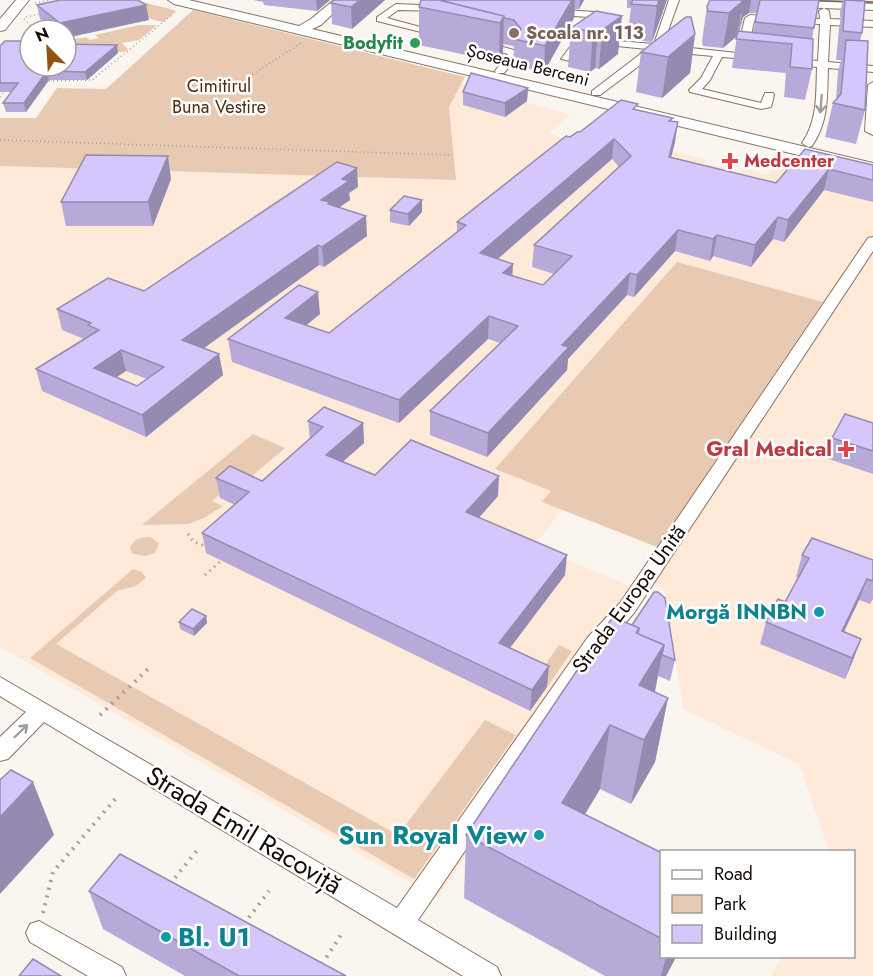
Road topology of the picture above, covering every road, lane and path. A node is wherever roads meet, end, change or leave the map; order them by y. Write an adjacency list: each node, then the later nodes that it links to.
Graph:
1 (23, 0): 16 (main road)
2 (341, 0): 17 (main road)
3 (674, 0): 21 (street)
4 (729, 0): 6 (main road)
5 (46, 1): 9 (path)
6 (822, 4): 8 (main road); 14 (street)
7 (176, 5): 17 (main road, Șoseaua Berceni); 30 (path)
8 (873, 6)
9 (55, 8)
10 (455, 9): 18 (street)
11 (41, 14): 12 (path)
12 (23, 18)
13 (544, 21): 19 (street)
14 (825, 21): 15 (street); 23 (street); 27 (street)
15 (873, 24)
16 (0, 27)
17 (305, 33): 29 (main road, Șoseaua Berceni); 37 (path); 38 (main road, Șoseaua Berceni)
18 (449, 36)
19 (581, 40): 21 (street); 24 (street)
20 (471, 41): 29 (street)
21 (657, 47): 22 (street); 34 (street)
22 (719, 54): 23 (street); 35 (street)
23 (741, 56): 25 (street)
24 (566, 58)
25 (764, 58)
26 (776, 60): 27 (street)
27 (824, 64): 28 (street); 41 (street, one-way to 41)
28 (873, 69)
29 (500, 71): 34 (main road, Șoseaua Berceni)
30 (42, 81)
31 (0, 85): 36 (path)
32 (873, 85): 39 (street)
33 (13, 90): 36 (path)
34 (596, 93): 38 (main road, Șoseaua Berceni)
35 (768, 95)
36 (1, 96)
37 (202, 107)
38 (695, 121): 41 (main road, Șoseaua Berceni); 44 (main road, Șoseaua Berceni)
39 (873, 132)
40 (0, 140): 42 (path)
41 (808, 142): 43 (main road, Șoseaua Berceni)
42 (449, 155)
43 (873, 158)
44 (873, 168)
45 (873, 241): 59 (street, Strada Europa Unită)
46 (188, 534): 47 (path)
47 (212, 548)
48 (226, 556): 49 (path)
49 (205, 575)
50 (149, 668): 53 (path)
51 (0, 685): 52 (street, Strada Emil Racoviță)
52 (42, 710): 54 (street, one-way to 52); 59 (street, Strada Emil Racoviță)
53 (100, 715)
54 (0, 752)
55 (117, 797): 61 (path)
56 (199, 848): 57 (path)
57 (168, 885)
58 (269, 891): 60 (path)
59 (401, 923): 65 (street, Strada Emil Racoviță)
60 (242, 927)
61 (39, 933): 64 (street)
62 (341, 935): 63 (path)
63 (319, 968)
64 (113, 976)
65 (488, 976)

